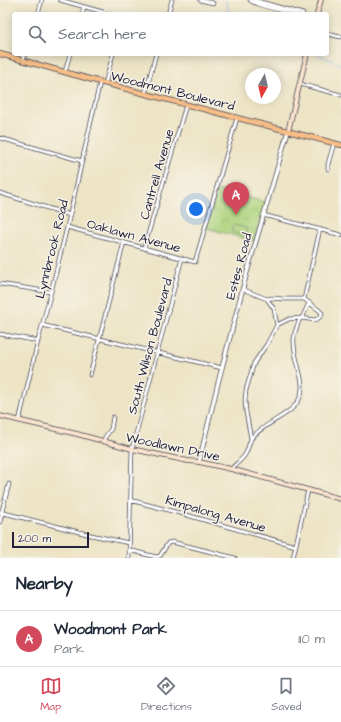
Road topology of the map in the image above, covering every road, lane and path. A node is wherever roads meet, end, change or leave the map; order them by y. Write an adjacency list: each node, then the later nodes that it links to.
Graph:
1 (42, 0): 12 (street)
2 (60, 0): 10 (street)
3 (172, 0): 15 (street)
4 (200, 0): 8 (street)
5 (250, 0): 9 (street)
6 (254, 0): 9 (street)
7 (321, 0): 17 (main road)
8 (213, 3)
9 (263, 4): 11 (street)
10 (84, 7): 13 (street); 14 (street)
11 (291, 11): 16 (street)
12 (39, 12)
13 (83, 12)
14 (103, 12)
15 (169, 12)
16 (295, 12)
17 (318, 12)
18 (329, 34): 19 (street)
19 (341, 37)
20 (0, 54): 26 (main road, Woodmont Boulevard)
21 (25, 56): 26 (street)
22 (69, 56): 27 (street)
23 (112, 56): 28 (street, Lynnbrook Road)
24 (155, 56): 30 (street)
25 (307, 56): 29 (main road, Estes Road)
26 (23, 61): 27 (main road, Woodmont Boulevard)
27 (65, 72): 28 (main road, Woodmont Boulevard)
28 (102, 83): 30 (main road, Woodmont Boulevard); 38 (street, Lynnbrook Road)
29 (300, 84): 31 (street); 34 (main road, Estes Road)
30 (145, 94): 32 (main road, Woodmont Boulevard)
31 (341, 95)
32 (186, 105): 33 (main road, Woodmont Boulevard); 47 (street, Cantrell Avenue)
33 (237, 118): 34 (main road, Woodmont Boulevard); 48 (street, Oaklawn Avenue)
34 (288, 132): 36 (main road, Woodmont Boulevard); 42 (street, Estes Road)
35 (0, 138): 38 (street)
36 (334, 144): 37 (main road, Woodmont Boulevard); 39 (street)
37 (341, 145)
38 (82, 161): 41 (street, Lynnbrook Road)
39 (328, 169)
40 (0, 193): 41 (street)
41 (70, 215): 43 (street, Lynnbrook Road)
42 (263, 215): 44 (street); 50 (street, Estes Road)
43 (67, 227): 46 (street, Oaklawn Avenue); 51 (street, Lynnbrook Road)
44 (320, 229): 45 (street); 53 (street)
45 (341, 235)
46 (124, 242): 47 (street, Oaklawn Avenue); 59 (street)
47 (144, 248): 48 (street, Oaklawn Avenue)
48 (182, 258): 61 (street, South Wilson Boulevard)
49 (0, 284): 51 (street)
50 (242, 289): 52 (street); 62 (street, Estes Road)
51 (51, 292): 56 (street, Lynnbrook Road)
52 (267, 298): 53 (street); 57 (street)
53 (304, 299): 54 (street)
54 (309, 303): 55 (street); 55 (street)
55 (301, 318): 57 (street); 67 (street)
56 (42, 325): 59 (street); 60 (street, Lynnbrook Road)
57 (277, 325): 67 (street)
58 (0, 334): 60 (street)
59 (100, 339): 61 (street); 63 (street)
60 (38, 341): 66 (street, Lynnbrook Road)
61 (157, 352): 62 (street); 69 (street, South Wilson Boulevard)
62 (222, 368): 70 (street, Estes Road)
63 (90, 375)
64 (0, 416): 66 (main road, Woodlawn Drive)
65 (114, 417): 68 (street)
66 (19, 421): 68 (main road, Woodlawn Drive)
67 (251, 439): 71 (street)
68 (104, 441): 69 (main road, Woodlawn Drive)
69 (132, 449): 70 (main road, Woodlawn Drive); 75 (street, South Wilson Boulevard)
70 (199, 462): 71 (main road, Woodlawn Drive)
71 (231, 469): 73 (main road, Woodlawn Drive)
72 (9, 484): 76 (street)
73 (308, 490): 74 (main road, Woodlawn Drive); 79 (street)
74 (341, 499)
75 (130, 500): 78 (street, South Wilson Boulevard); 79 (street, Kimpalong Avenue)
76 (1, 513): 77 (street); 78 (street)
77 (0, 522)
78 (129, 543): 80 (street, South Wilson Boulevard)
79 (296, 546): 83 (street)
80 (129, 550): 81 (street, South Wilson Boulevard); 82 (street)
81 (128, 558)
82 (235, 558)
83 (293, 558)

